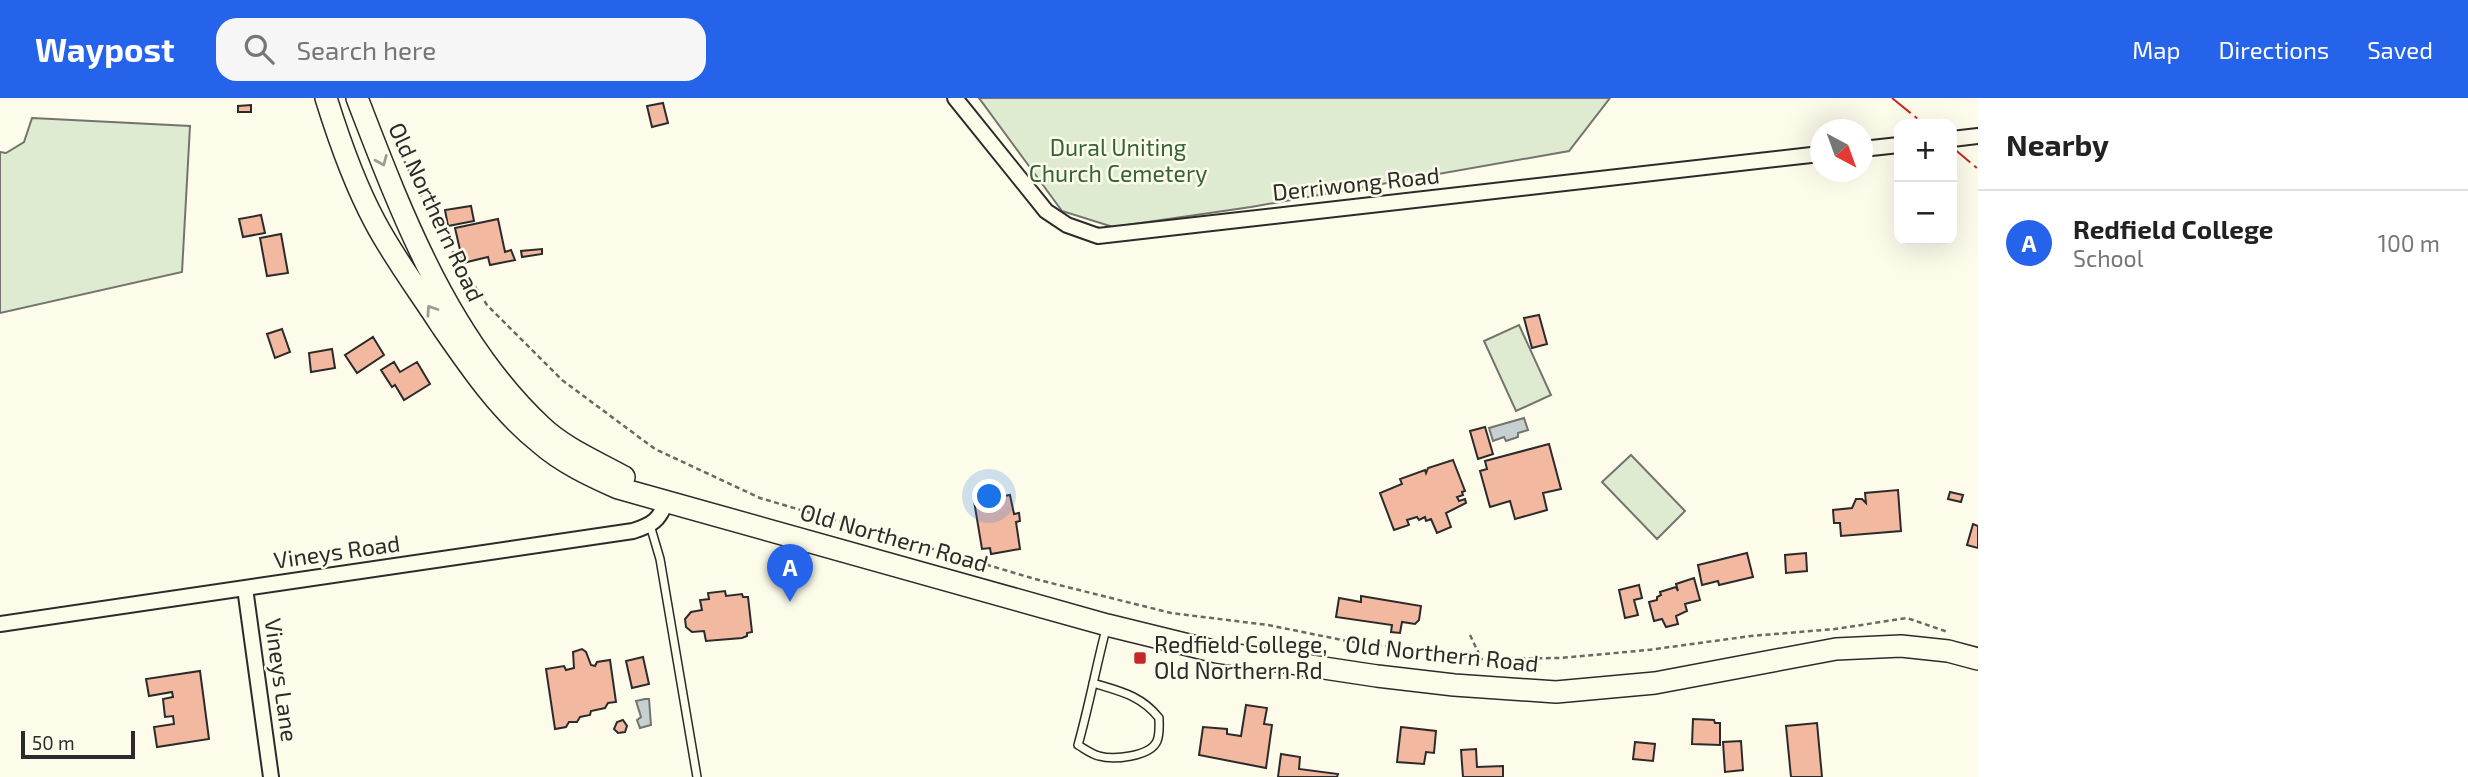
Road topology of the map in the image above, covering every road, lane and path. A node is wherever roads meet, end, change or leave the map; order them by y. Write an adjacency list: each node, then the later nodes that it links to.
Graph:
1 (326, 98): 10 (main road, Old Northern Road, one-way to 1)
2 (357, 98): 10 (main road, Old Northern Road, one-way to 10)
3 (955, 98): 9 (street, Derriwong Road)
4 (1978, 136): 5 (street)
5 (1957, 138)
6 (393, 139): 17 (path)
7 (1894, 146): 8 (street)
8 (1873, 148)
9 (1810, 155)
10 (666, 501): 11 (street); 14 (main road, Old Northern Road)
11 (650, 525): 12 (street, Vineys Road); 21 (lane)
12 (245, 588): 13 (street, Vineys Road); 20 (street, Vineys Lane)
13 (0, 624)
14 (1107, 625): 18 (main road, Old Northern Road); 19 (lane)
15 (1951, 633): 17 (path)
16 (1471, 635): 17 (path)
17 (1481, 659)
18 (1978, 659)
19 (1093, 683): 19 (lane)
20 (271, 777)
21 (697, 777)

